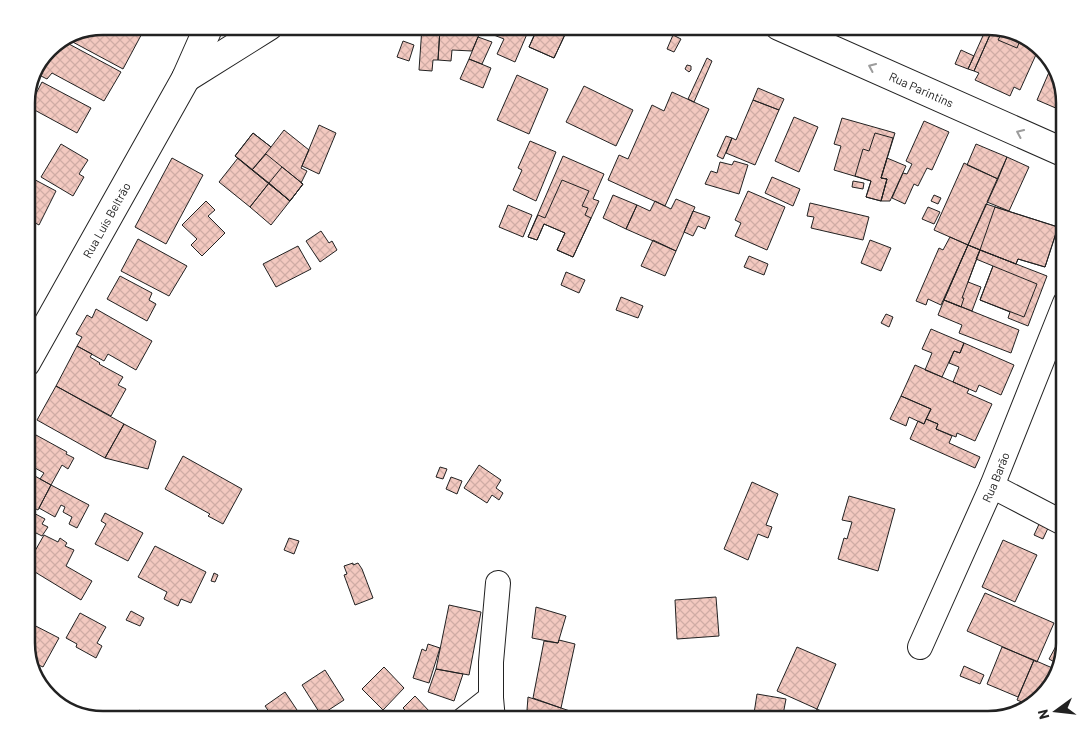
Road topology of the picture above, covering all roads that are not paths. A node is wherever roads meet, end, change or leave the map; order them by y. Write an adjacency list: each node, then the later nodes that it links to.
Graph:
1 (206, 35): 6 (main road, Rua Luís Beltrão)
2 (212, 35): 5 (main road)
3 (255, 35): 5 (main road, Rua Luís Beltrão)
4 (799, 35): 7 (main road, Rua Parintins, one-way to 4)
5 (231, 51): 6 (main road, Rua Luís Beltrão)
6 (186, 78): 9 (main road, Rua Luís Beltrão)
7 (1056, 149)
8 (1056, 326): 10 (street, Rua Barão)
9 (35, 347)
10 (992, 486): 11 (street); 13 (street, Rua Barão)
11 (1056, 519)
12 (498, 583): 14 (street)
13 (920, 647)
14 (492, 709)

